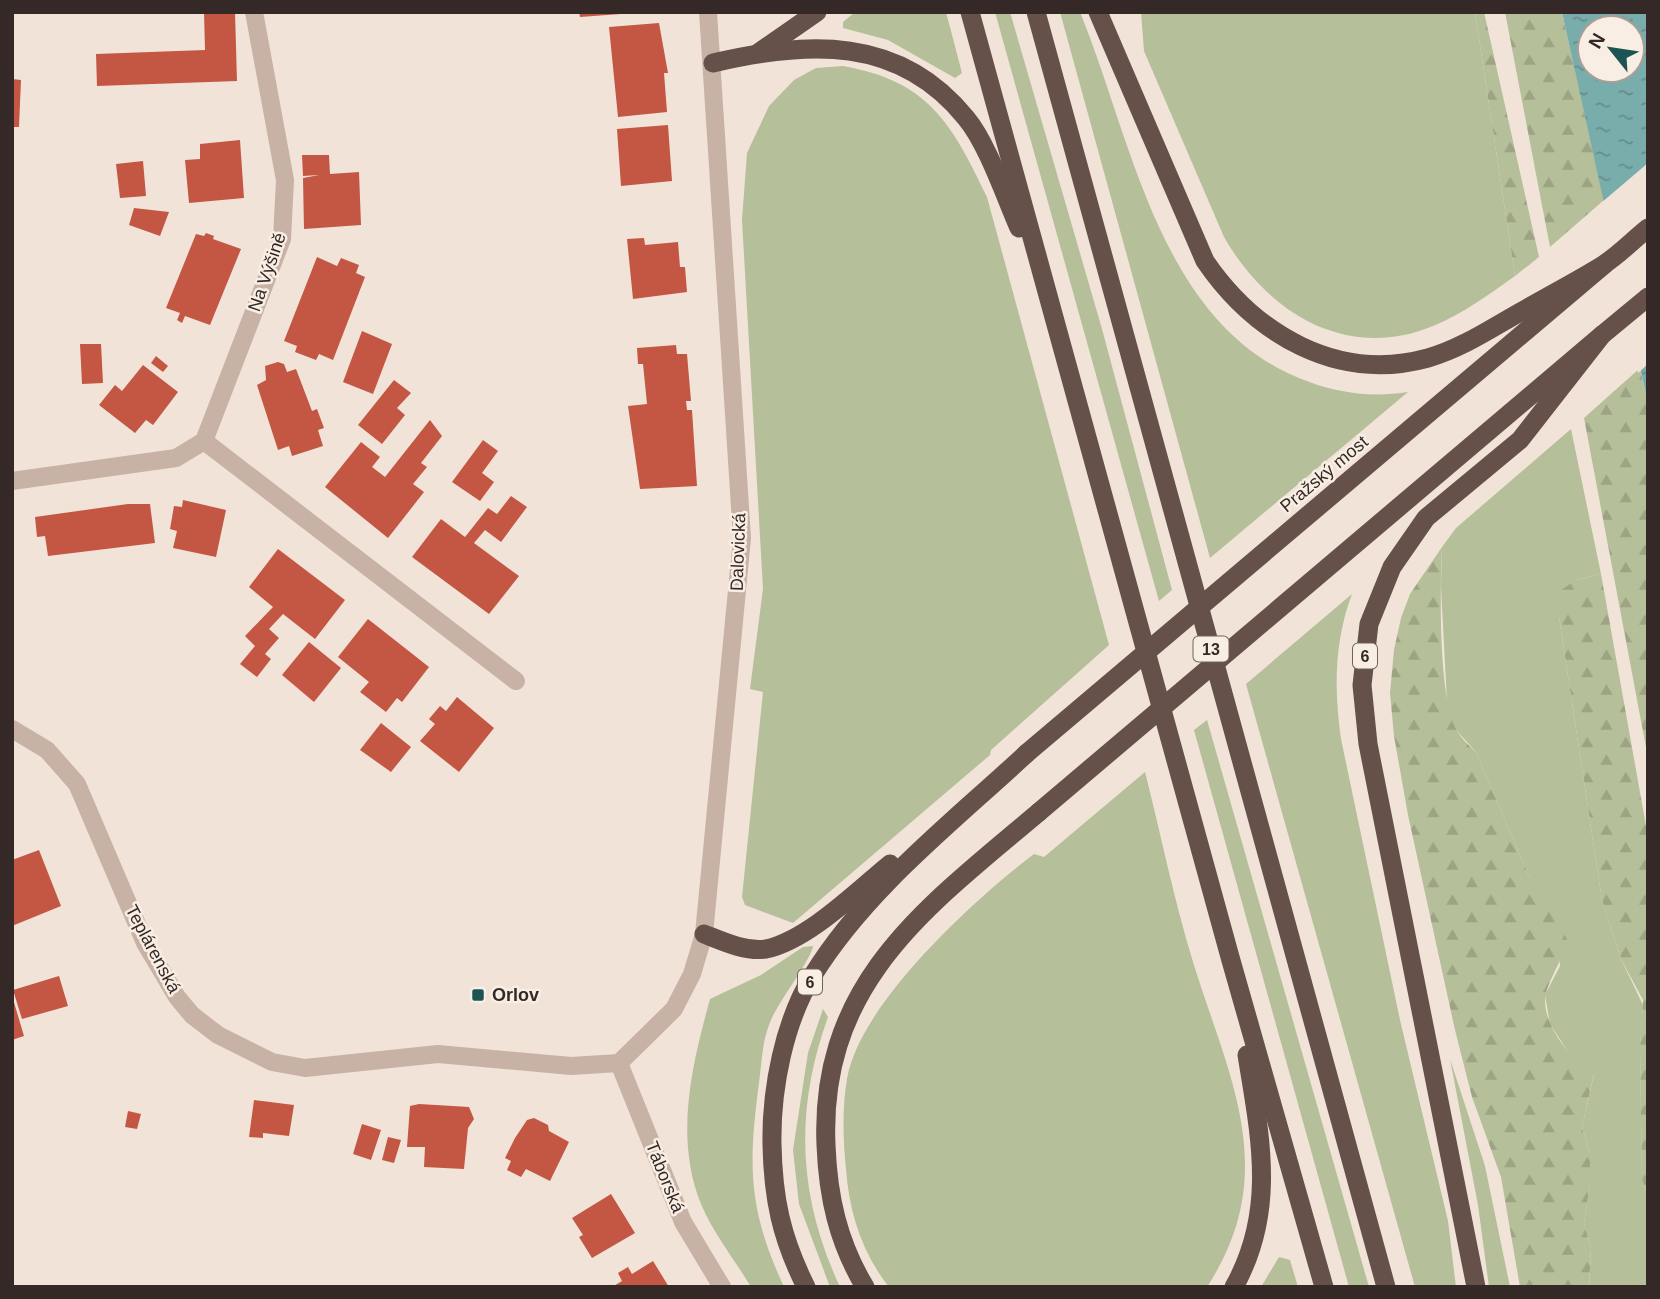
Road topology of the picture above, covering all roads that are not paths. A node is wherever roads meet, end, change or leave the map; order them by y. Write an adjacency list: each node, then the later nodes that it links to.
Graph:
1 (254, 12): 14 (street, Na Výšině)
2 (708, 12): 8 (street, Dalovická)
3 (817, 12): 7 (highway)
4 (970, 12): 11 (highway)
5 (1036, 12): 27 (highway, 13)
6 (1098, 12): 10 (highway, bridge)
7 (758, 53): 8 (highway); 11 (highway)
8 (713, 64): 19 (street, Dalovická)
9 (1648, 228): 10 (highway, Pražský most / 6)
10 (1605, 264): 18 (highway, Pražský most / 6, bridge)
11 (1045, 286): 20 (highway)
12 (1648, 298): 13 (highway, 6)
13 (1602, 335): 24 (highway, 6, bridge); 28 (highway, 6, bridge)
14 (204, 441): 15 (street); 16 (street)
15 (12, 481)
16 (516, 681)
17 (12, 729): 21 (street, Teplárenská)
18 (1027, 753): 19 (highway); 23 (highway, 6)
19 (704, 934): 21 (street, Dalovická)
20 (1230, 957): 25 (highway); 26 (highway)
21 (619, 1063): 22 (street, Táborská)
22 (722, 1287)
23 (806, 1287)
24 (865, 1287)
25 (1234, 1287)
26 (1324, 1287)
27 (1386, 1287)
28 (1476, 1287)

